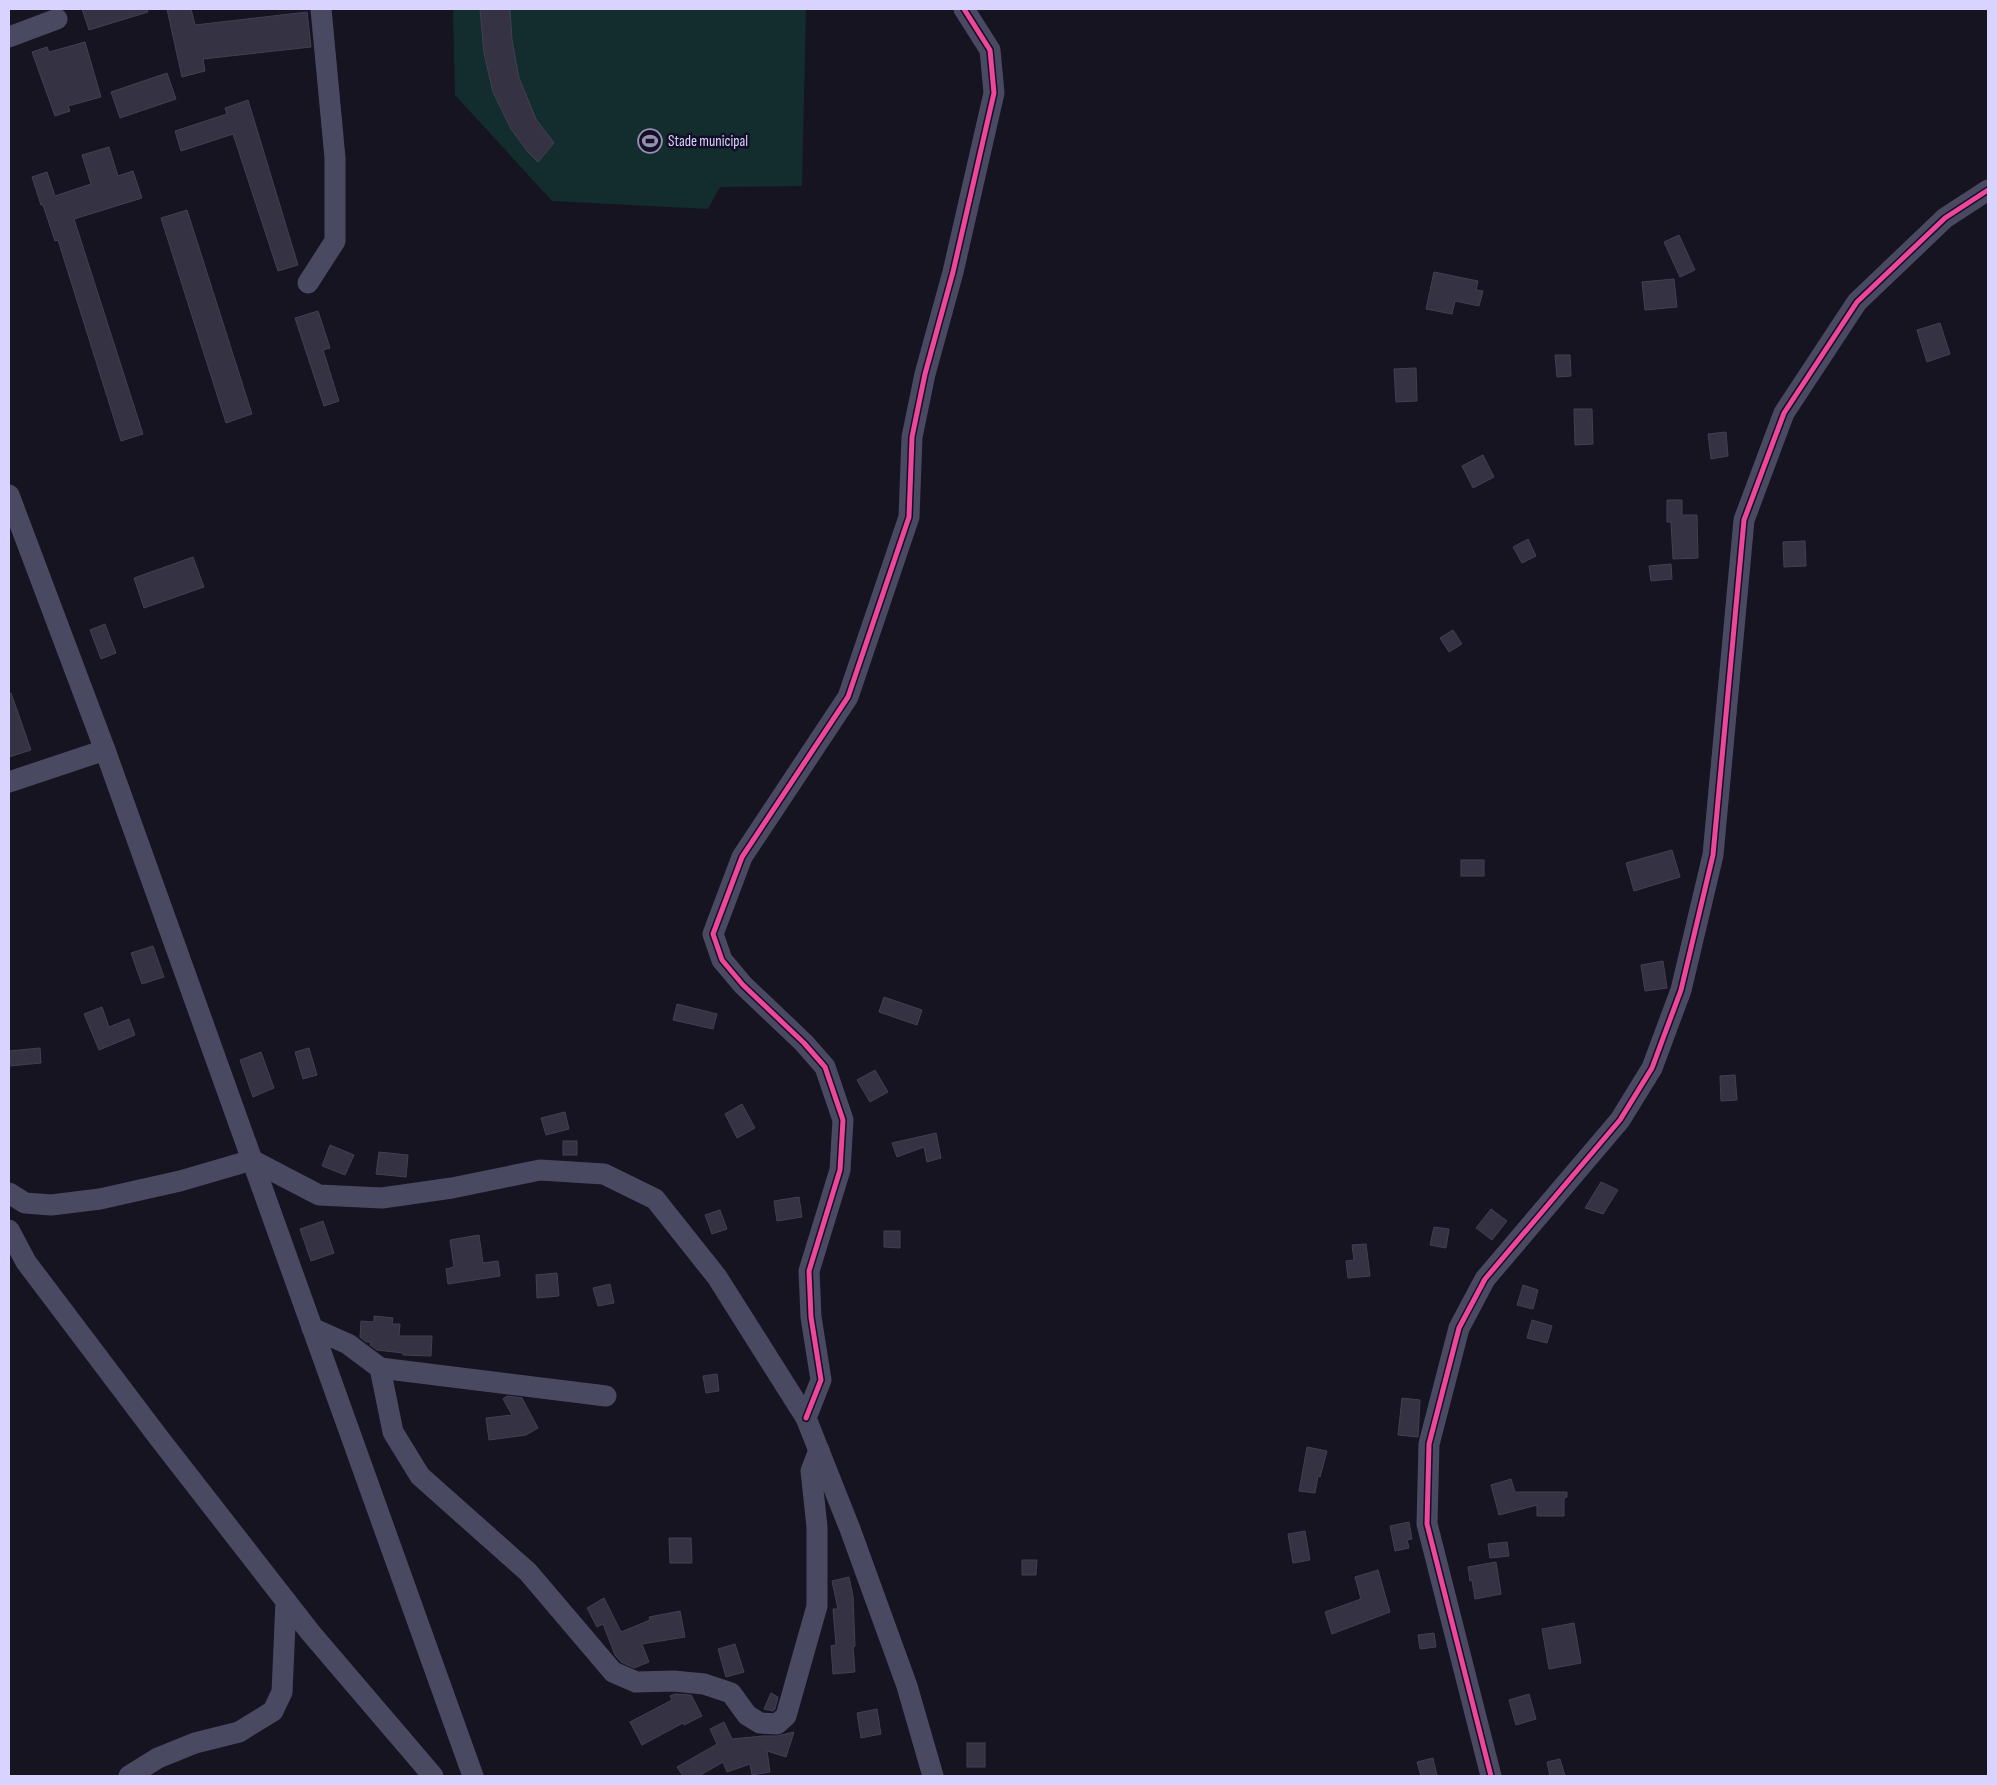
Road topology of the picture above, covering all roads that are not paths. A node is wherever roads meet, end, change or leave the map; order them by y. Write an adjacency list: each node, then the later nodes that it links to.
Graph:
1 (321, 9): 6 (street)
2 (964, 9): 16 (street)
3 (58, 19): 4 (street)
4 (9, 37)
5 (1988, 190): 23 (street)
6 (308, 282)
7 (9, 494): 8 (street)
8 (105, 750): 9 (street); 10 (street)
9 (9, 782)
10 (252, 1160): 11 (street); 13 (street); 16 (street)
11 (9, 1194)
12 (9, 1230): 18 (street)
13 (312, 1328): 14 (street); 21 (street)
14 (380, 1368): 15 (street); 17 (street)
15 (606, 1396)
16 (806, 1418): 17 (street)
17 (819, 1450): 22 (street)
18 (286, 1601): 19 (street); 20 (street)
19 (130, 1776)
20 (433, 1776)
21 (473, 1776)
22 (933, 1776)
23 (1491, 1776)

